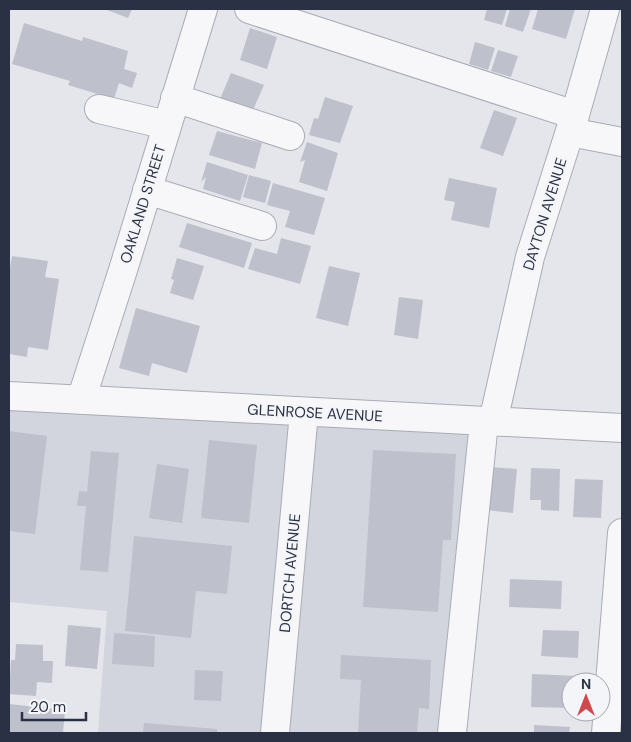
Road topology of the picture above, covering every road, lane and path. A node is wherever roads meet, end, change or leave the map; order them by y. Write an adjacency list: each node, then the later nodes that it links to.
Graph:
1 (203, 9): 4 (street, OAKLAND STREET)
2 (249, 9): 6 (street)
3 (605, 9): 6 (street, DAYTON AVENUE)
4 (175, 98): 7 (street, OAKLAND STREET); 8 (street)
5 (99, 109): 7 (street)
6 (573, 124): 9 (street); 15 (street, DAYTON AVENUE)
7 (167, 125): 10 (street, OAKLAND STREET)
8 (290, 136)
9 (622, 142)
10 (147, 190): 11 (street); 13 (street, OAKLAND STREET)
11 (262, 226)
12 (9, 396): 13 (street, GLENROSE AVENUE)
13 (81, 400): 14 (street, GLENROSE AVENUE)
14 (304, 412): 15 (street, GLENROSE AVENUE); 18 (street, DORTCH AVENUE)
15 (488, 422): 16 (street, GLENROSE AVENUE); 19 (street, DAYTON AVENUE)
16 (622, 428)
17 (622, 533): 20 (street)
18 (275, 733)
19 (452, 733)
20 (606, 733)

